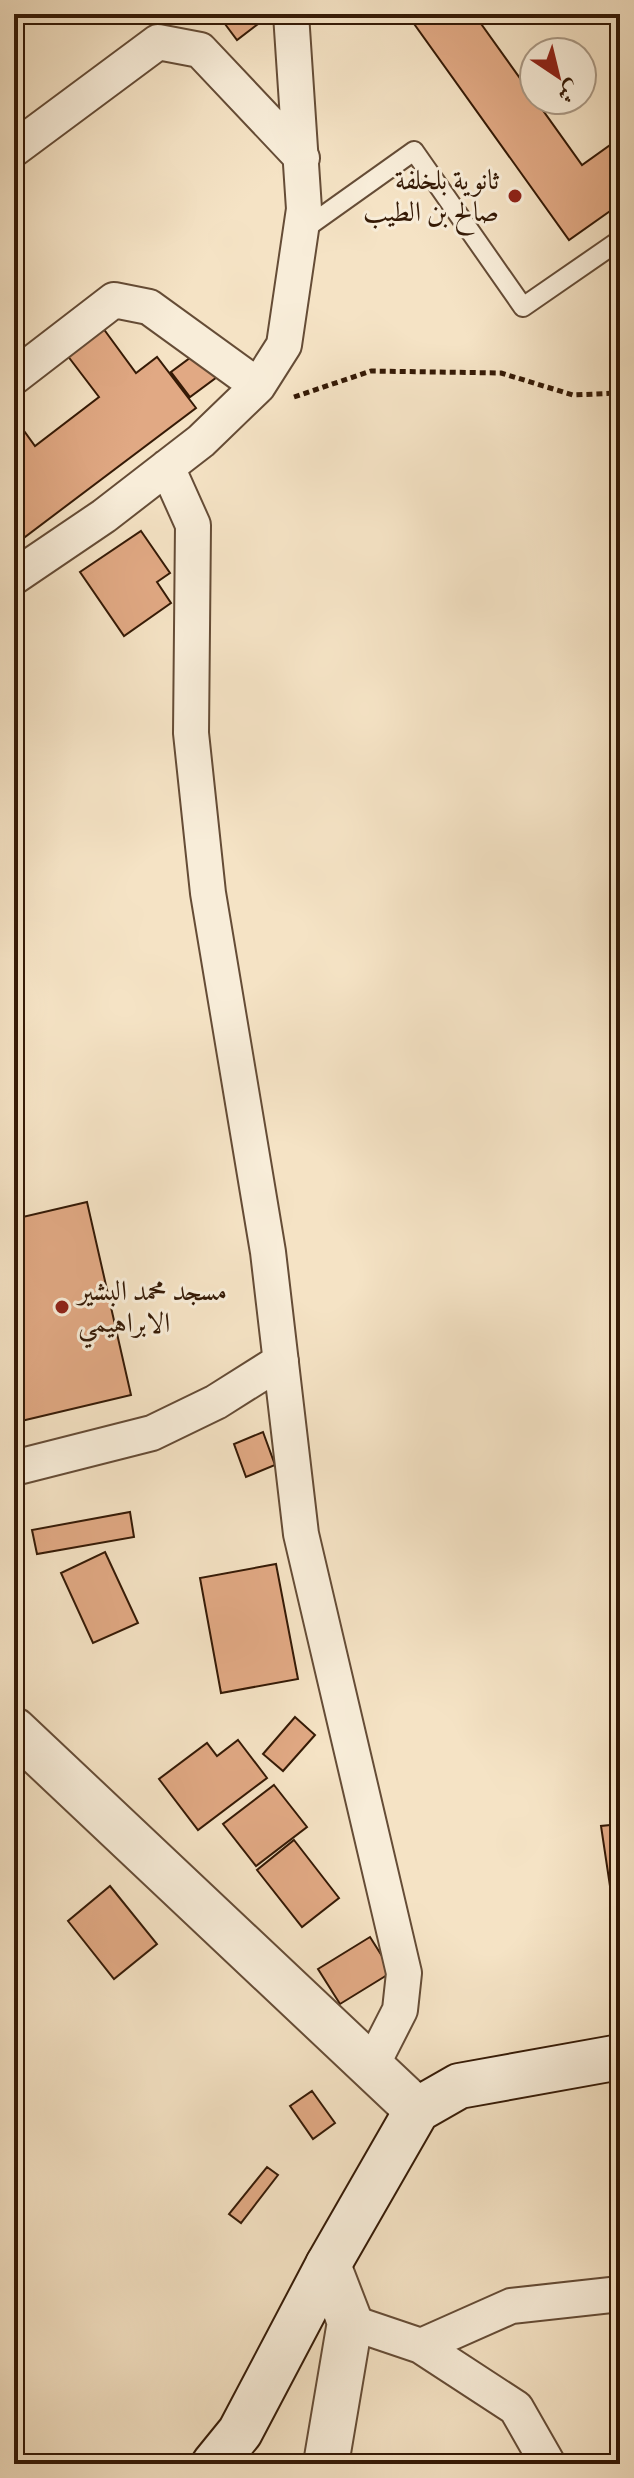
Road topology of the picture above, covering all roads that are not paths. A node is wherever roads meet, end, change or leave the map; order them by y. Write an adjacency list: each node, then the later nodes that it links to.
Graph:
1 (291, 14): 3 (street)
2 (14, 149): 3 (street)
3 (302, 158): 4 (street)
4 (300, 232): 5 (lane); 7 (street)
5 (620, 240)
6 (14, 377): 7 (street)
7 (268, 394): 8 (street)
8 (167, 467): 9 (street); 10 (street)
9 (14, 577)
10 (281, 1361): 11 (street); 14 (street)
11 (14, 1468)
12 (14, 1730): 14 (street)
13 (620, 2057): 15 (street)
14 (371, 2067): 15 (street)
15 (417, 2110): 16 (street)
16 (328, 2265): 18 (street); 20 (street)
17 (620, 2294): 19 (street)
18 (350, 2322): 19 (street); 21 (street)
19 (421, 2346): 22 (street)
20 (214, 2464)
21 (326, 2464)
22 (548, 2464)

